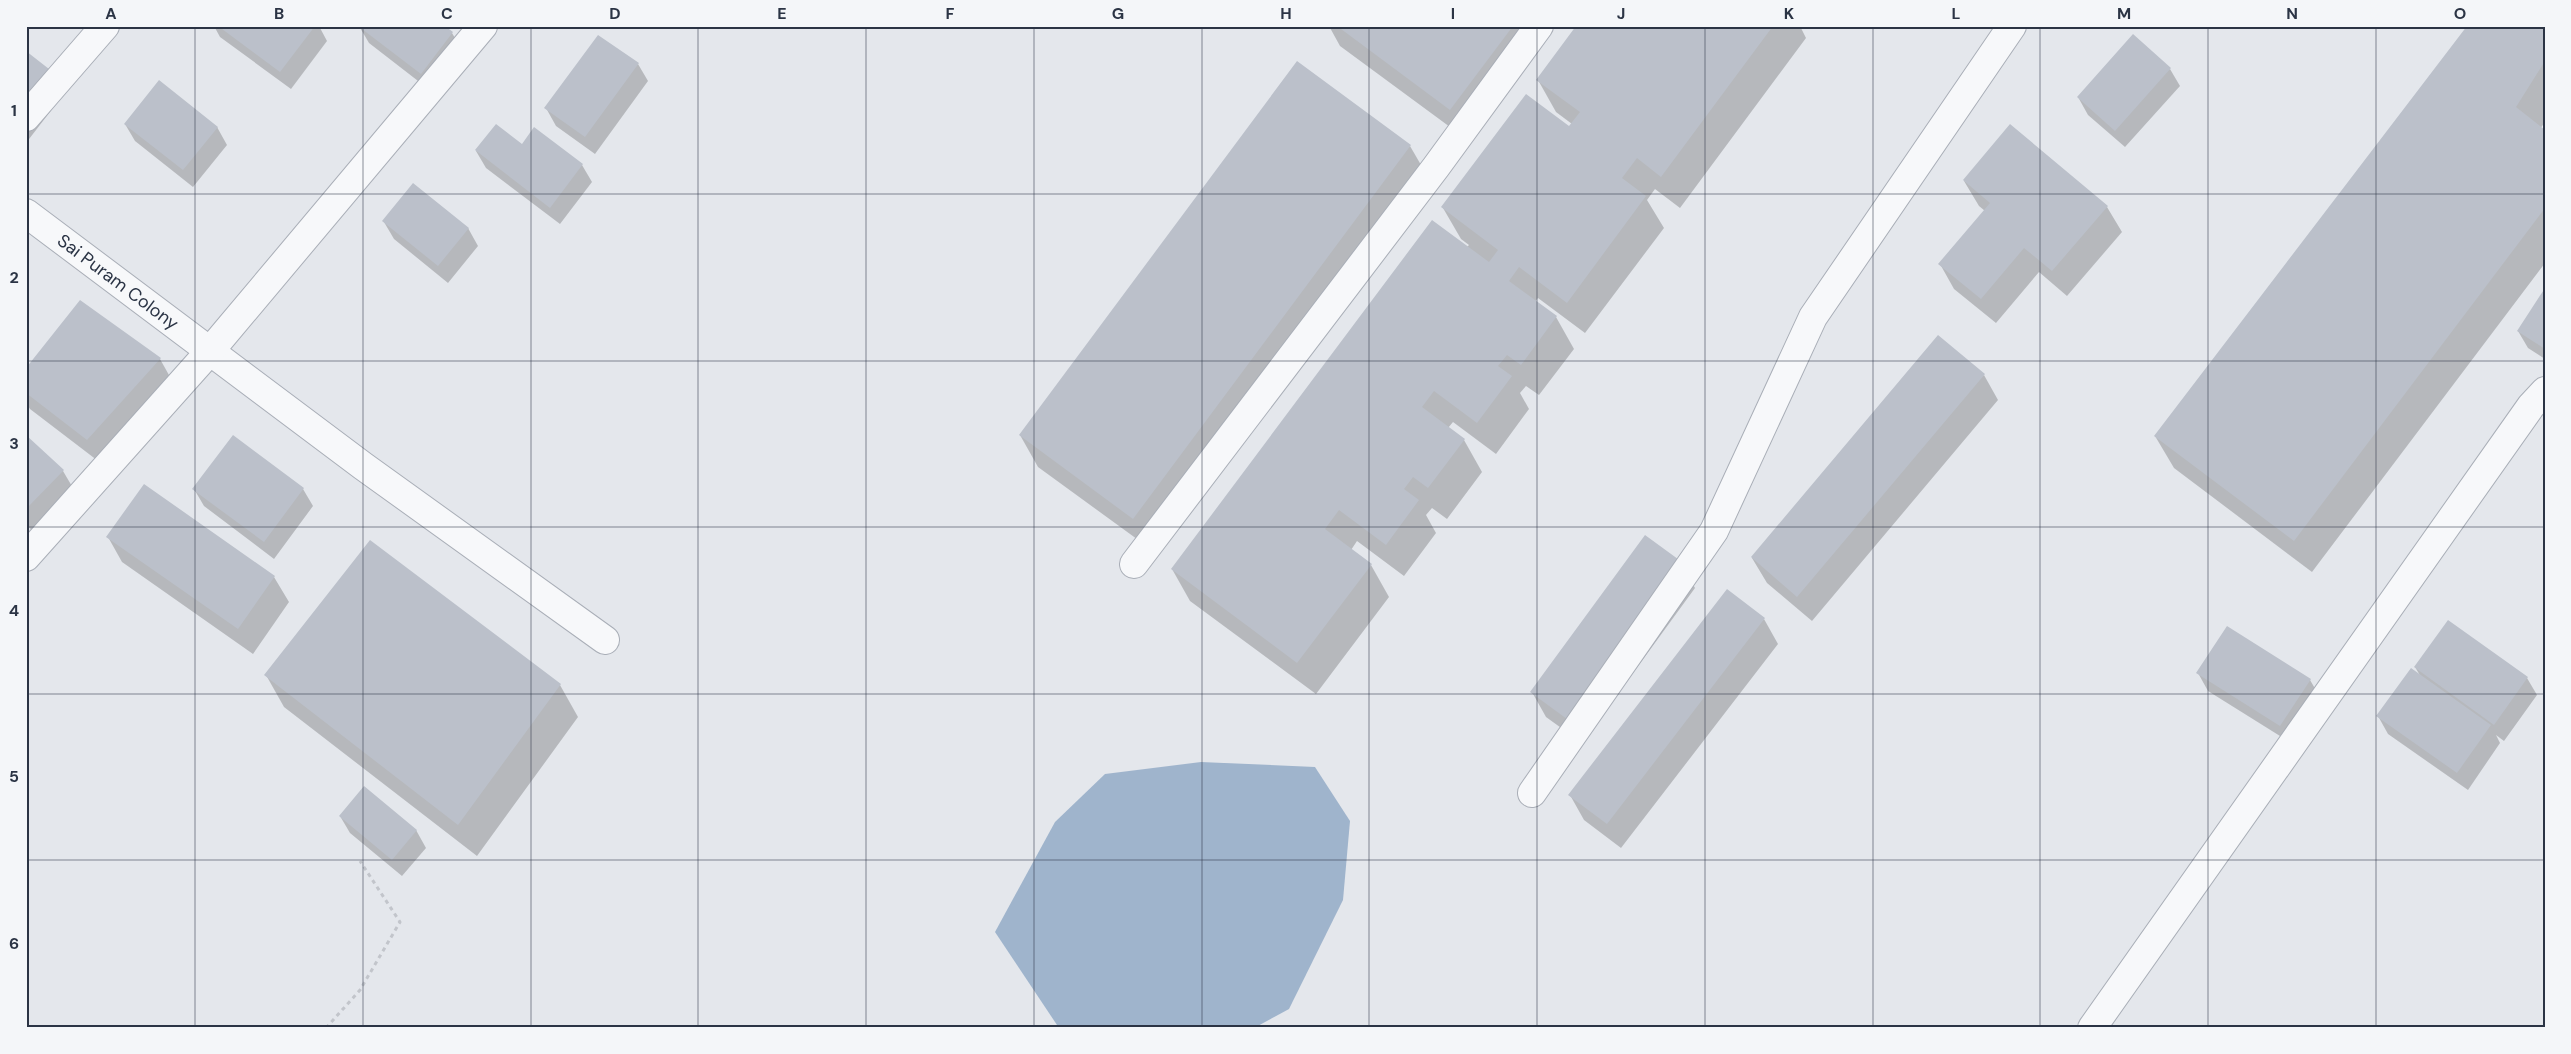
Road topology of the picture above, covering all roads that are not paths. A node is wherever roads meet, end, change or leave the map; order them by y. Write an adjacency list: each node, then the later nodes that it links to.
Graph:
1 (105, 26): 5 (street)
2 (483, 26): 7 (street)
3 (1539, 26): 10 (street)
4 (2012, 26): 12 (street)
5 (26, 117)
6 (26, 212): 7 (street, Sai Puram Colony)
7 (210, 351): 9 (street); 11 (street, Sai Puram Colony)
8 (2545, 391): 13 (street)
9 (26, 557)
10 (1134, 564)
11 (605, 640)
12 (1532, 793)
13 (2092, 1028)

